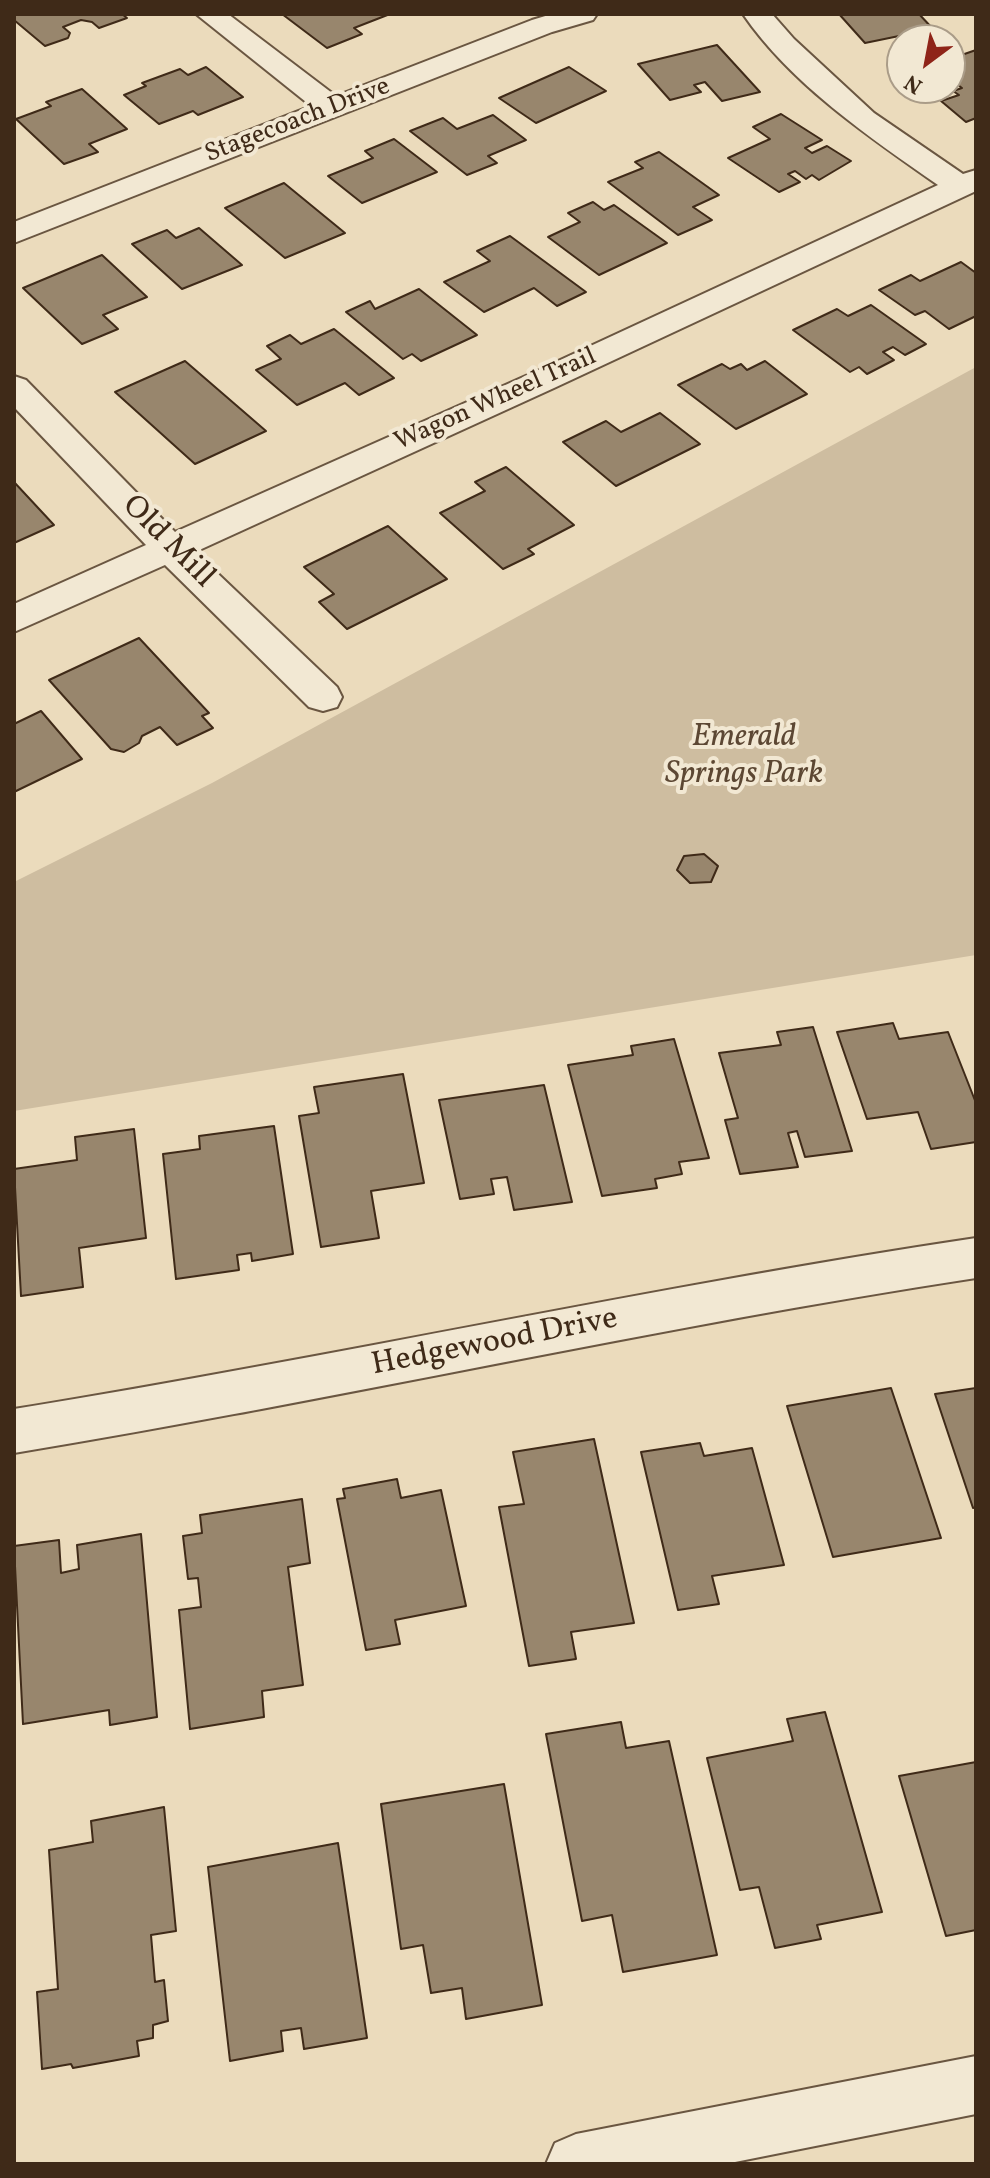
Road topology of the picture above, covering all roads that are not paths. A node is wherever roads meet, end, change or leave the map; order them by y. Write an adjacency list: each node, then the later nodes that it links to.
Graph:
1 (210, 14): 4 (street)
2 (583, 14): 4 (street, Stagecoach Drive)
3 (757, 14): 5 (street)
4 (334, 109): 6 (street, Stagecoach Drive)
5 (968, 182): 8 (street, Wagon Wheel Trail)
6 (14, 233)
7 (14, 387): 8 (street, Old Mill)
8 (169, 548): 9 (street, Wagon Wheel Trail); 10 (street, Old Mill)
9 (14, 619)
10 (323, 697)
11 (976, 1258): 12 (street, Hedgewood Drive)
12 (14, 1431)
13 (976, 2085): 14 (street)
14 (576, 2164)

